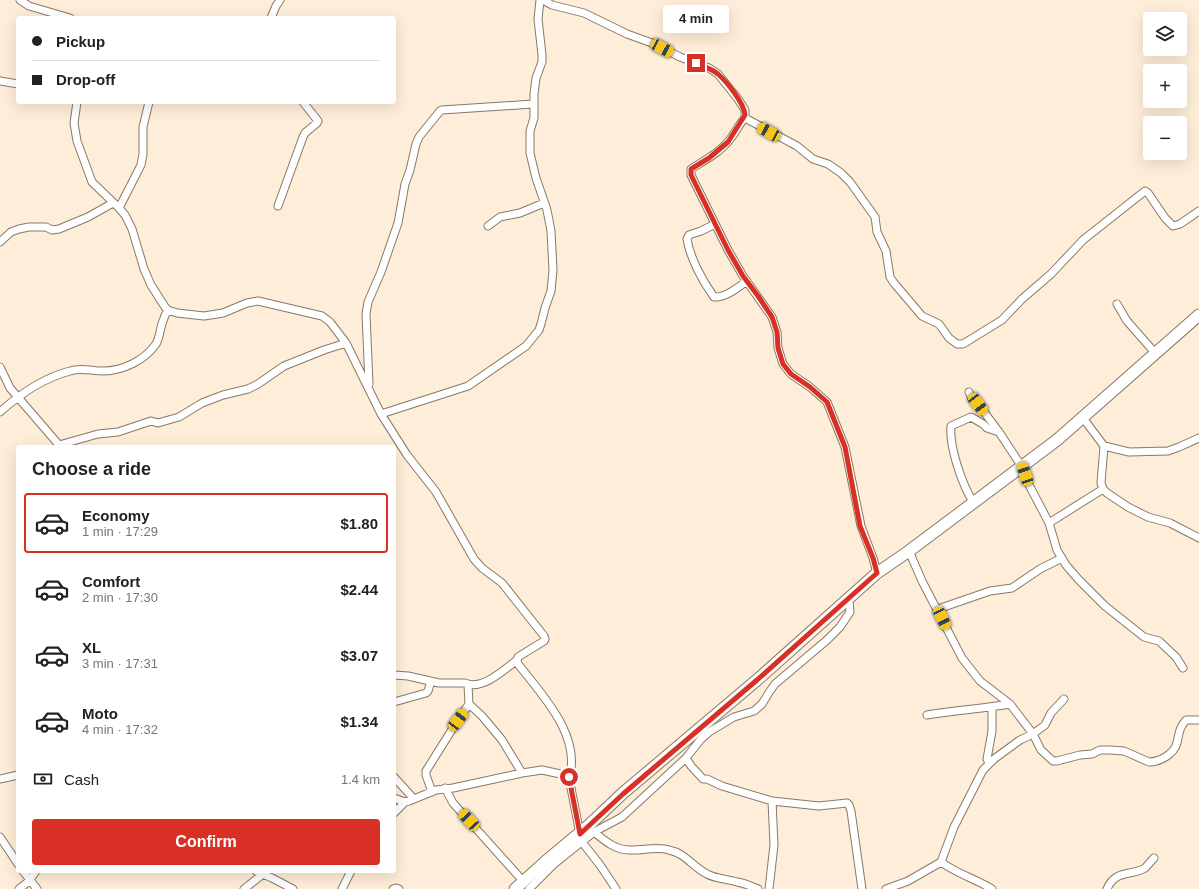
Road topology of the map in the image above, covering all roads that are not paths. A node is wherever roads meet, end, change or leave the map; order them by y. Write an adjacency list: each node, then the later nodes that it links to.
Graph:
1 (20, 0): 5 (street)
2 (280, 0): 6 (street)
3 (540, 0): 12 (street)
4 (543, 0): 13 (street)
5 (63, 16)
6 (272, 16)
7 (0, 81): 8 (street)
8 (16, 84)
9 (77, 104): 14 (street)
10 (149, 104): 17 (street)
11 (305, 104): 16 (street)
12 (533, 104): 15 (street); 29 (street)
13 (745, 118): 18 (street); 19 (street)
14 (113, 203): 17 (street); 21 (street)
15 (544, 203): 20 (street); 33 (street)
16 (278, 206)
17 (119, 208): 24 (street)
18 (1199, 211)
19 (715, 224): 22 (street); 22 (street)
20 (488, 226)
21 (0, 242)
22 (747, 281): 45 (street)
23 (1117, 304): 27 (street)
24 (168, 310): 26 (street); 31 (street)
25 (1199, 315): 27 (highway)
26 (346, 343): 29 (street); 31 (street)
27 (1156, 354): 34 (highway)
28 (0, 367): 31 (street)
29 (370, 388): 33 (street)
30 (969, 392): 35 (street)
31 (17, 397): 32 (street)
32 (0, 412)
33 (381, 414): 48 (street)
34 (1083, 418): 37 (street); 38 (highway)
35 (999, 432): 38 (street); 40 (street)
36 (1199, 438): 37 (street)
37 (1104, 446): 39 (street)
38 (1022, 466): 40 (highway); 41 (street)
39 (1103, 489): 41 (street); 42 (street)
40 (973, 502): 43 (highway)
41 (1049, 523): 44 (street)
42 (1199, 538)
43 (909, 551): 45 (highway); 47 (street)
44 (1062, 558): 47 (street); 49 (street)
45 (877, 573): 46 (highway)
46 (849, 599): 61 (street); 77 (highway)
47 (938, 609): 56 (street)
48 (517, 660): 52 (street); 67 (street)
49 (1183, 668)
50 (396, 675): 51 (street)
51 (431, 681): 52 (street); 54 (street)
52 (468, 685): 55 (street)
53 (1064, 699): 60 (street)
54 (396, 701)
55 (469, 704): 63 (street); 69 (street)
56 (1010, 704): 57 (street); 60 (street)
57 (992, 707): 58 (street); 62 (street)
58 (927, 715)
59 (1199, 720): 60 (street)
60 (1033, 734): 62 (street)
61 (686, 758): 72 (street); 75 (street)
62 (989, 763): 80 (street)
63 (522, 772): 67 (street); 68 (street)
64 (16, 775): 65 (street)
65 (0, 779)
66 (396, 779): 71 (street)
67 (569, 779): 77 (street)
68 (445, 788): 69 (street); 86 (street)
69 (432, 792): 71 (street)
70 (396, 799): 73 (street)
71 (414, 800): 73 (street)
72 (772, 801): 98 (street); 99 (street)
73 (405, 802): 74 (street)
74 (396, 811)
75 (594, 832): 77 (street); 87 (street)
76 (0, 836): 79 (street)
77 (581, 838): 86 (highway); 96 (street)
78 (1154, 858): 102 (street)
79 (16, 861)
80 (942, 862): 100 (street); 101 (street)
81 (24, 873): 85 (street)
82 (34, 873): 85 (street)
83 (349, 873): 92 (street)
84 (263, 874): 90 (street); 91 (street)
85 (29, 880): 88 (street); 89 (street)
86 (526, 885): 95 (highway)
87 (746, 887): 97 (street)
88 (20, 889)
89 (36, 889)
90 (244, 889)
91 (293, 889)
92 (342, 889)
93 (393, 889): 94 (street)
94 (399, 889)
95 (515, 889)
96 (616, 889)
97 (758, 889)
98 (769, 889)
99 (862, 889)
100 (886, 889)
101 (992, 889)
102 (1107, 889)

